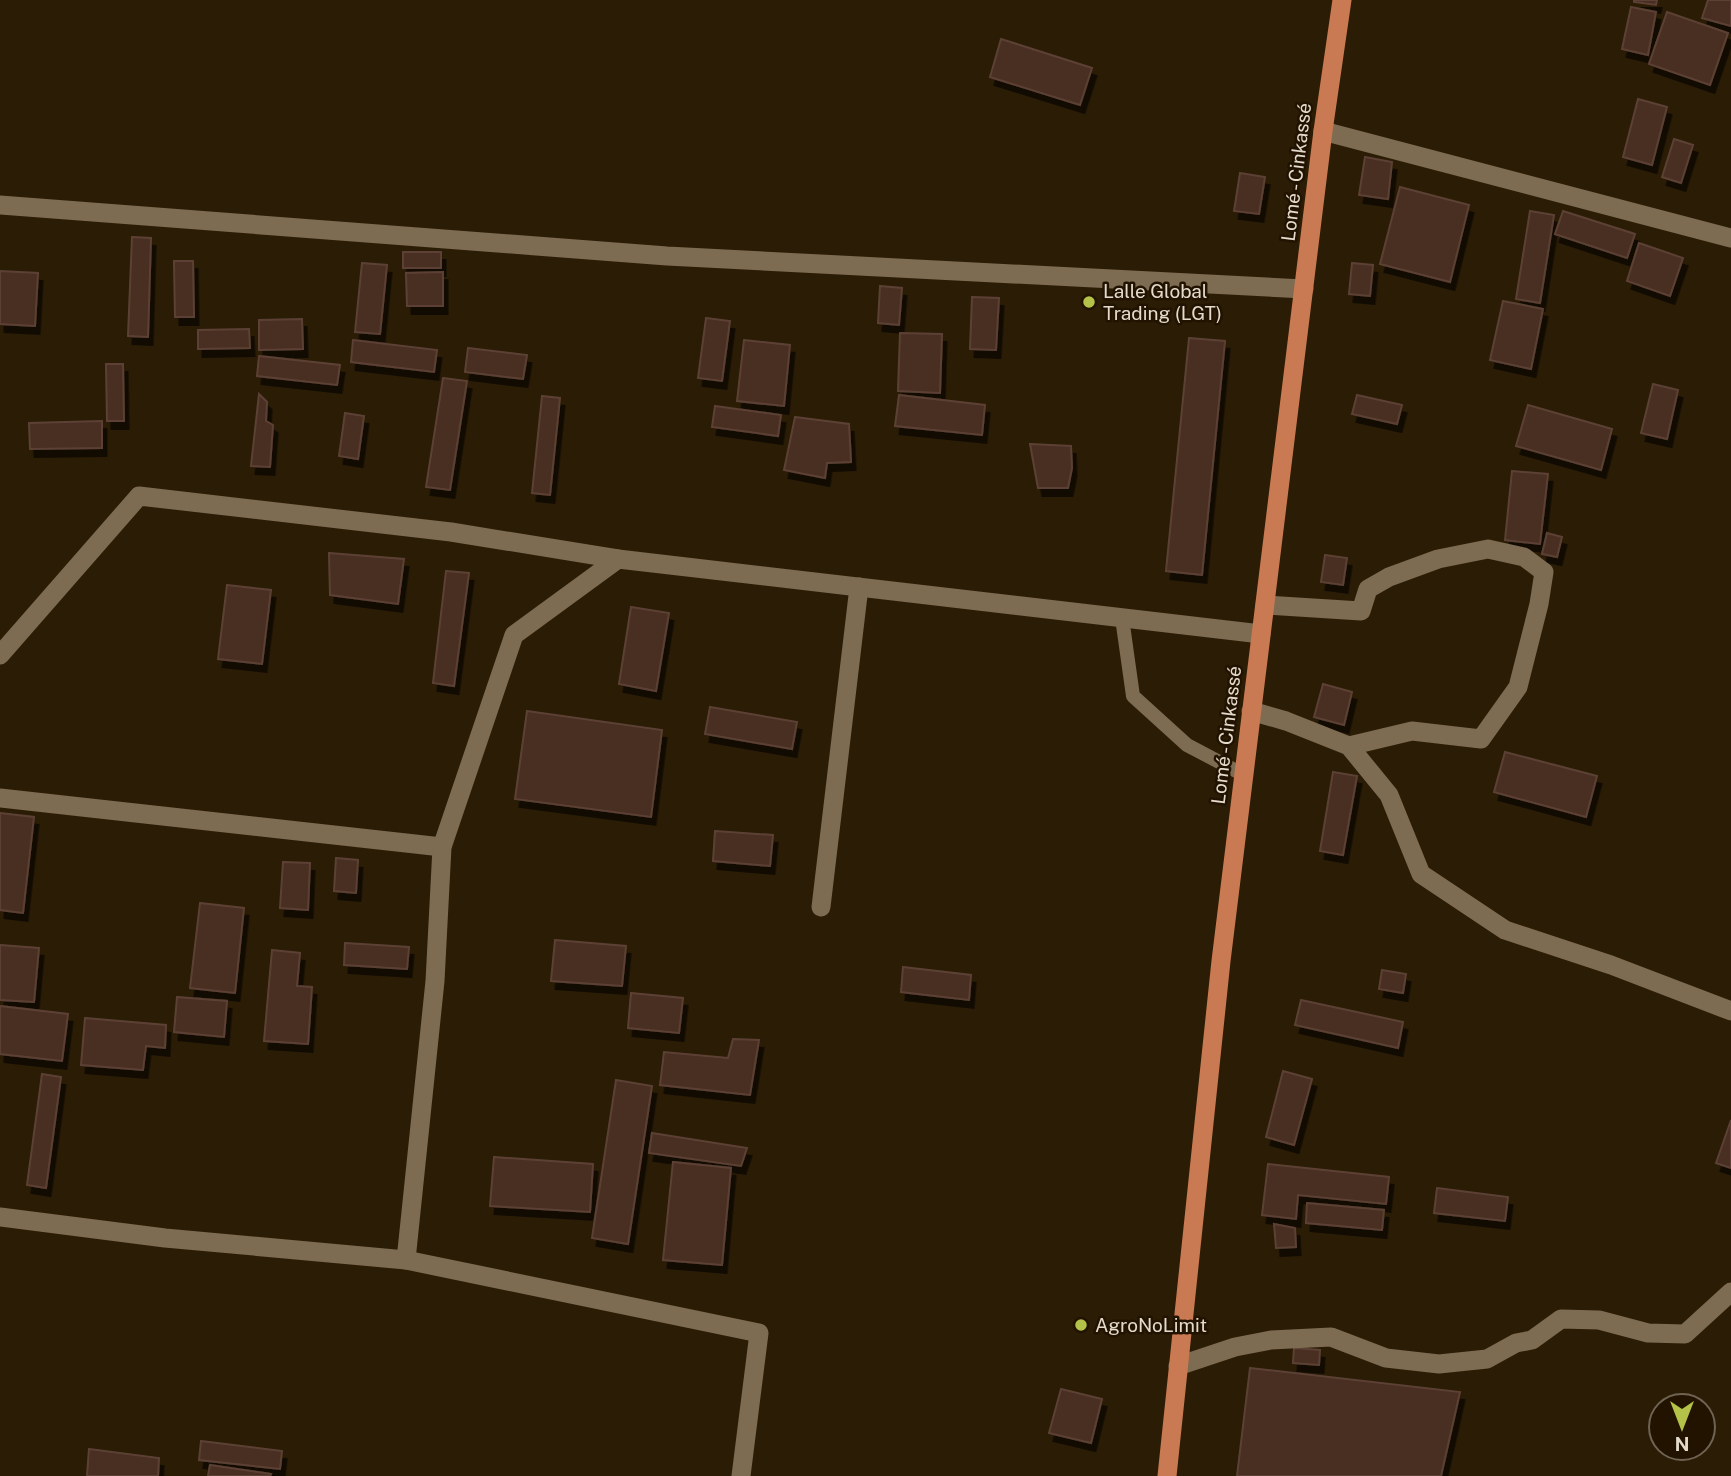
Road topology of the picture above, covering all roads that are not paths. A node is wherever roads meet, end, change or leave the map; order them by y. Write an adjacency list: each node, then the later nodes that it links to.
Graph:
1 (1342, 0): 2 (highway, Lomé - Cinkassé)
2 (1323, 131): 4 (street); 5 (highway, Lomé - Cinkassé)
3 (0, 205): 5 (street)
4 (1731, 238)
5 (1304, 289): 8 (highway, Lomé - Cinkassé)
6 (618, 559): 7 (street); 11 (street); 16 (street)
7 (859, 587): 9 (street); 17 (street)
8 (1265, 606): 10 (highway, Lomé - Cinkassé); 13 (street)
9 (1122, 618): 10 (street); 14 (lane)
10 (1261, 634): 12 (highway, Lomé - Cinkassé)
11 (0, 655)
12 (1251, 711): 13 (street); 14 (highway, Lomé - Cinkassé)
13 (1349, 746): 18 (street)
14 (1244, 775): 22 (highway, Lomé - Cinkassé)
15 (0, 798): 16 (street)
16 (442, 847): 20 (street)
17 (821, 907)
18 (1731, 1011)
19 (0, 1217): 20 (street)
20 (406, 1260): 23 (street)
21 (1731, 1292): 22 (street)
22 (1178, 1366): 24 (highway, Lomé - Cinkassé)
23 (741, 1476)
24 (1167, 1476)

